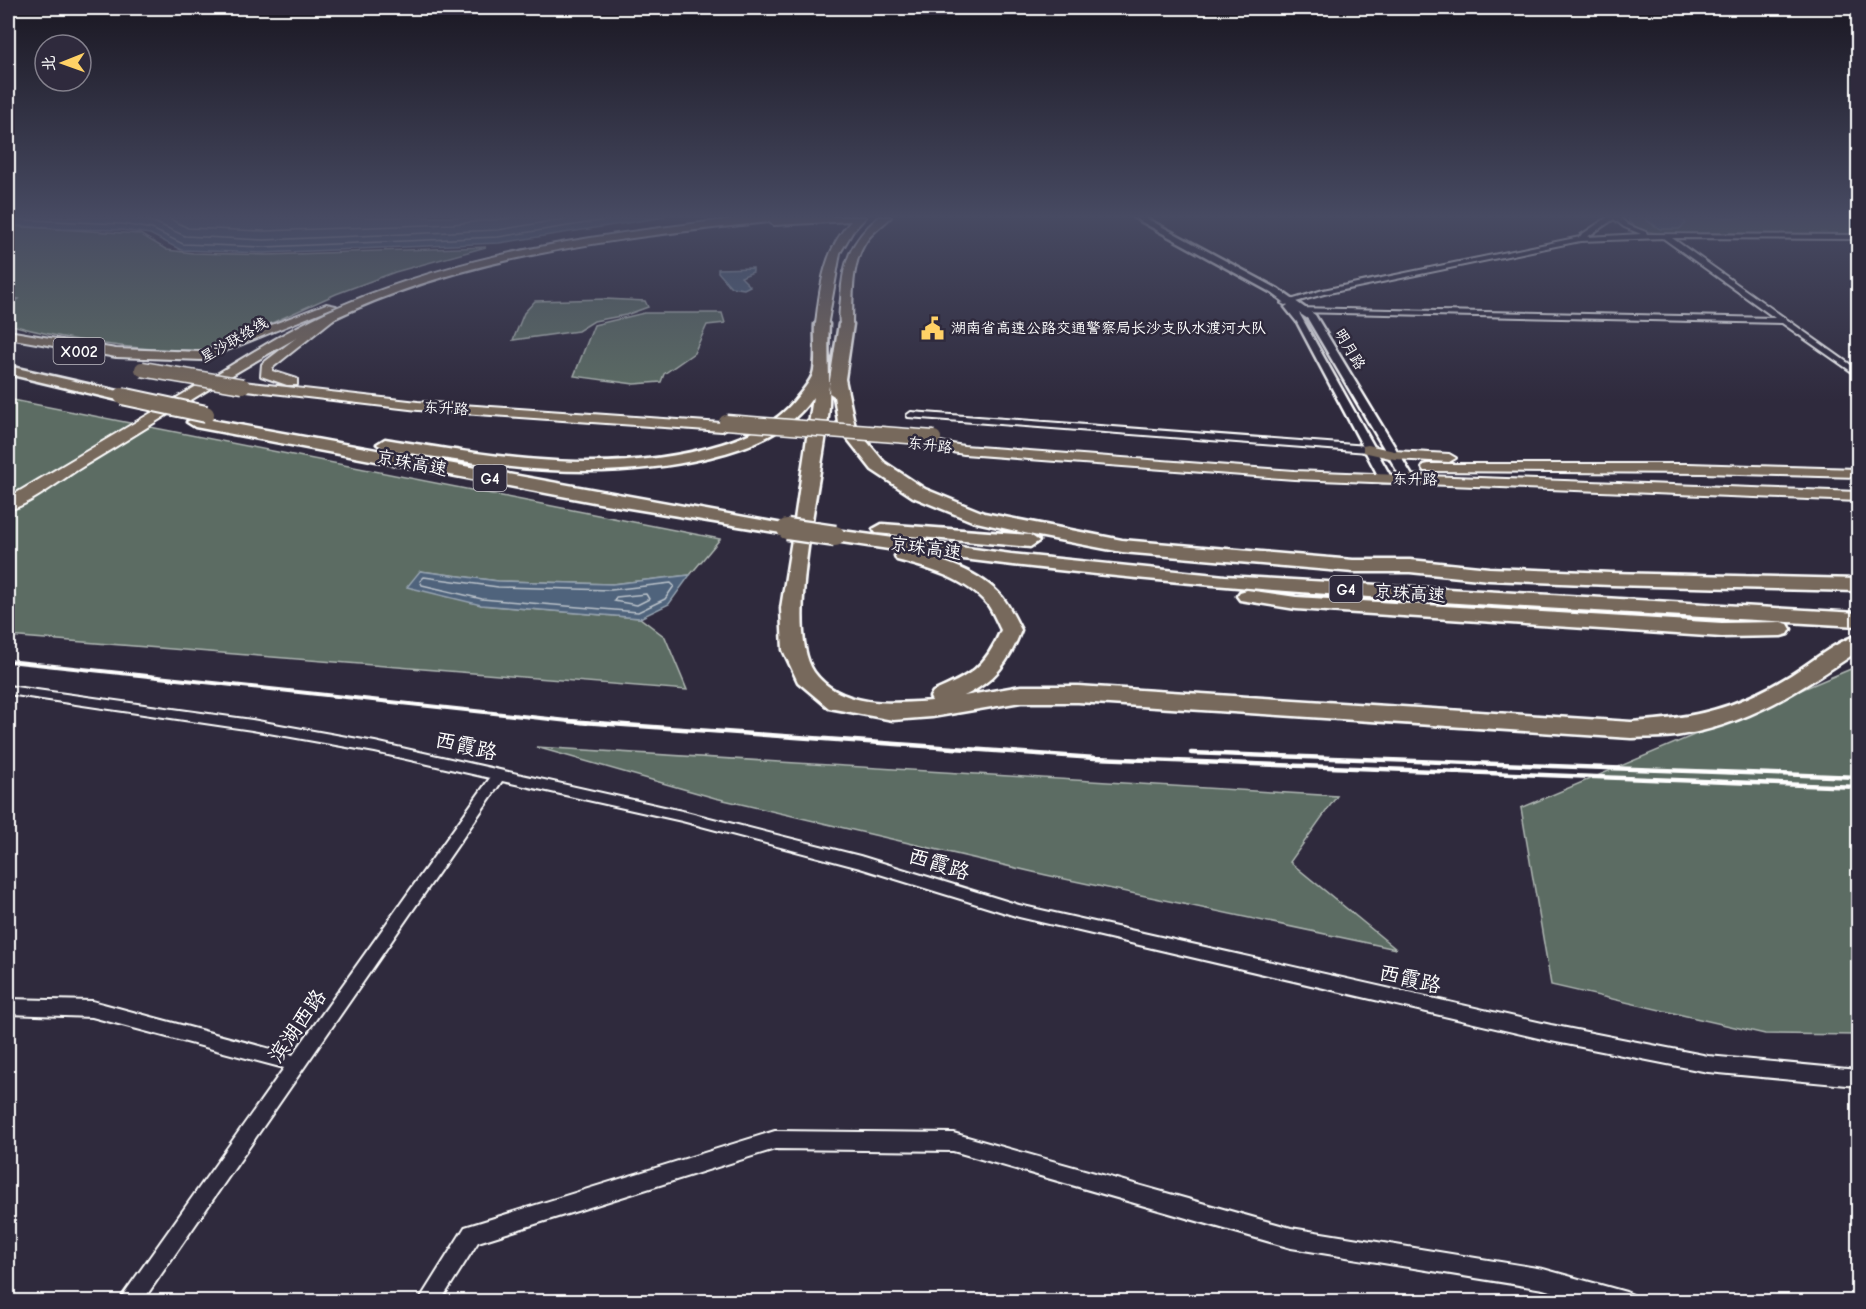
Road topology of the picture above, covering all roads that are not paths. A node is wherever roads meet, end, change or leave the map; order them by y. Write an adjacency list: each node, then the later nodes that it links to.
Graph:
1 (412, 278): 9 (highway)
2 (828, 278): 12 (highway)
3 (848, 278): 13 (highway)
4 (1242, 278): 8 (street, 明月路)
5 (1244, 278): 8 (street, 明月路)
6 (1389, 278): 8 (street)
7 (1724, 278): 11 (street)
8 (1290, 304): 10 (street, 明月路); 26 (street, 明月路)
9 (333, 308): 14 (main road); 21 (main road); 30 (highway, 星沙联络线); 32 (highway)
10 (1306, 311): 11 (street); 27 (street, 明月路)
11 (1784, 321): 16 (street)
12 (822, 324): 17 (highway)
13 (846, 324): 17 (highway)
14 (8, 337): 19 (main road, 东升路 / X002, bridge)
15 (8, 370): 20 (highway, 京珠高速 / G4)
16 (1858, 374)
17 (830, 376): 25 (highway); 35 (highway); 38 (highway); 45 (highway)
18 (8, 378): 20 (highway, 京珠高速 / G4)
19 (246, 384): 21 (main road, 东升路); 24 (main road, 东升路)
20 (117, 399): 23 (highway, 京珠高速 / G4)
21 (572, 412): 24 (main road, 东升路)
22 (911, 415): 26 (street)
23 (200, 418): 25 (highway, 京珠高速 / G4); 33 (highway, 京珠高速 / G4)
24 (724, 424): 28 (main road, 东升路)
25 (327, 435): 33 (highway, 京珠高速 / G4)
26 (1368, 449): 27 (main road, 东升路); 28 (street, 明月路)
27 (1401, 467): 28 (main road, 东升路); 29 (main road, 东升路); 31 (main road, 东升路)
28 (1383, 473)
29 (1858, 473)
30 (8, 493)
31 (1858, 497)
32 (8, 505)
33 (789, 529): 34 (highway)
34 (837, 536): 35 (highway); 36 (highway, 京珠高速 / G4); 37 (highway, 京珠高速 / G4)
35 (924, 561): 41 (highway)
36 (1187, 561): 38 (highway); 40 (highway, 京珠高速 / G4)
37 (1155, 574): 41 (highway); 42 (highway, 京珠高速 / G4)
38 (1489, 574): 39 (highway)
39 (1858, 585)
40 (1858, 608)
41 (1431, 612): 42 (highway); 44 (highway)
42 (1791, 617): 43 (highway, 京珠高速 / G4)
43 (1858, 619)
44 (1858, 627)
45 (1858, 642)
46 (8, 690): 47 (street, 西霞路)
47 (499, 775): 49 (street, 滨湖西路); 50 (street, 西霞路)
48 (8, 1006): 49 (street)
49 (298, 1064): 51 (street, 滨湖西路)
50 (1858, 1078)
51 (130, 1302)
52 (428, 1302): 53 (street)
53 (1626, 1302)

